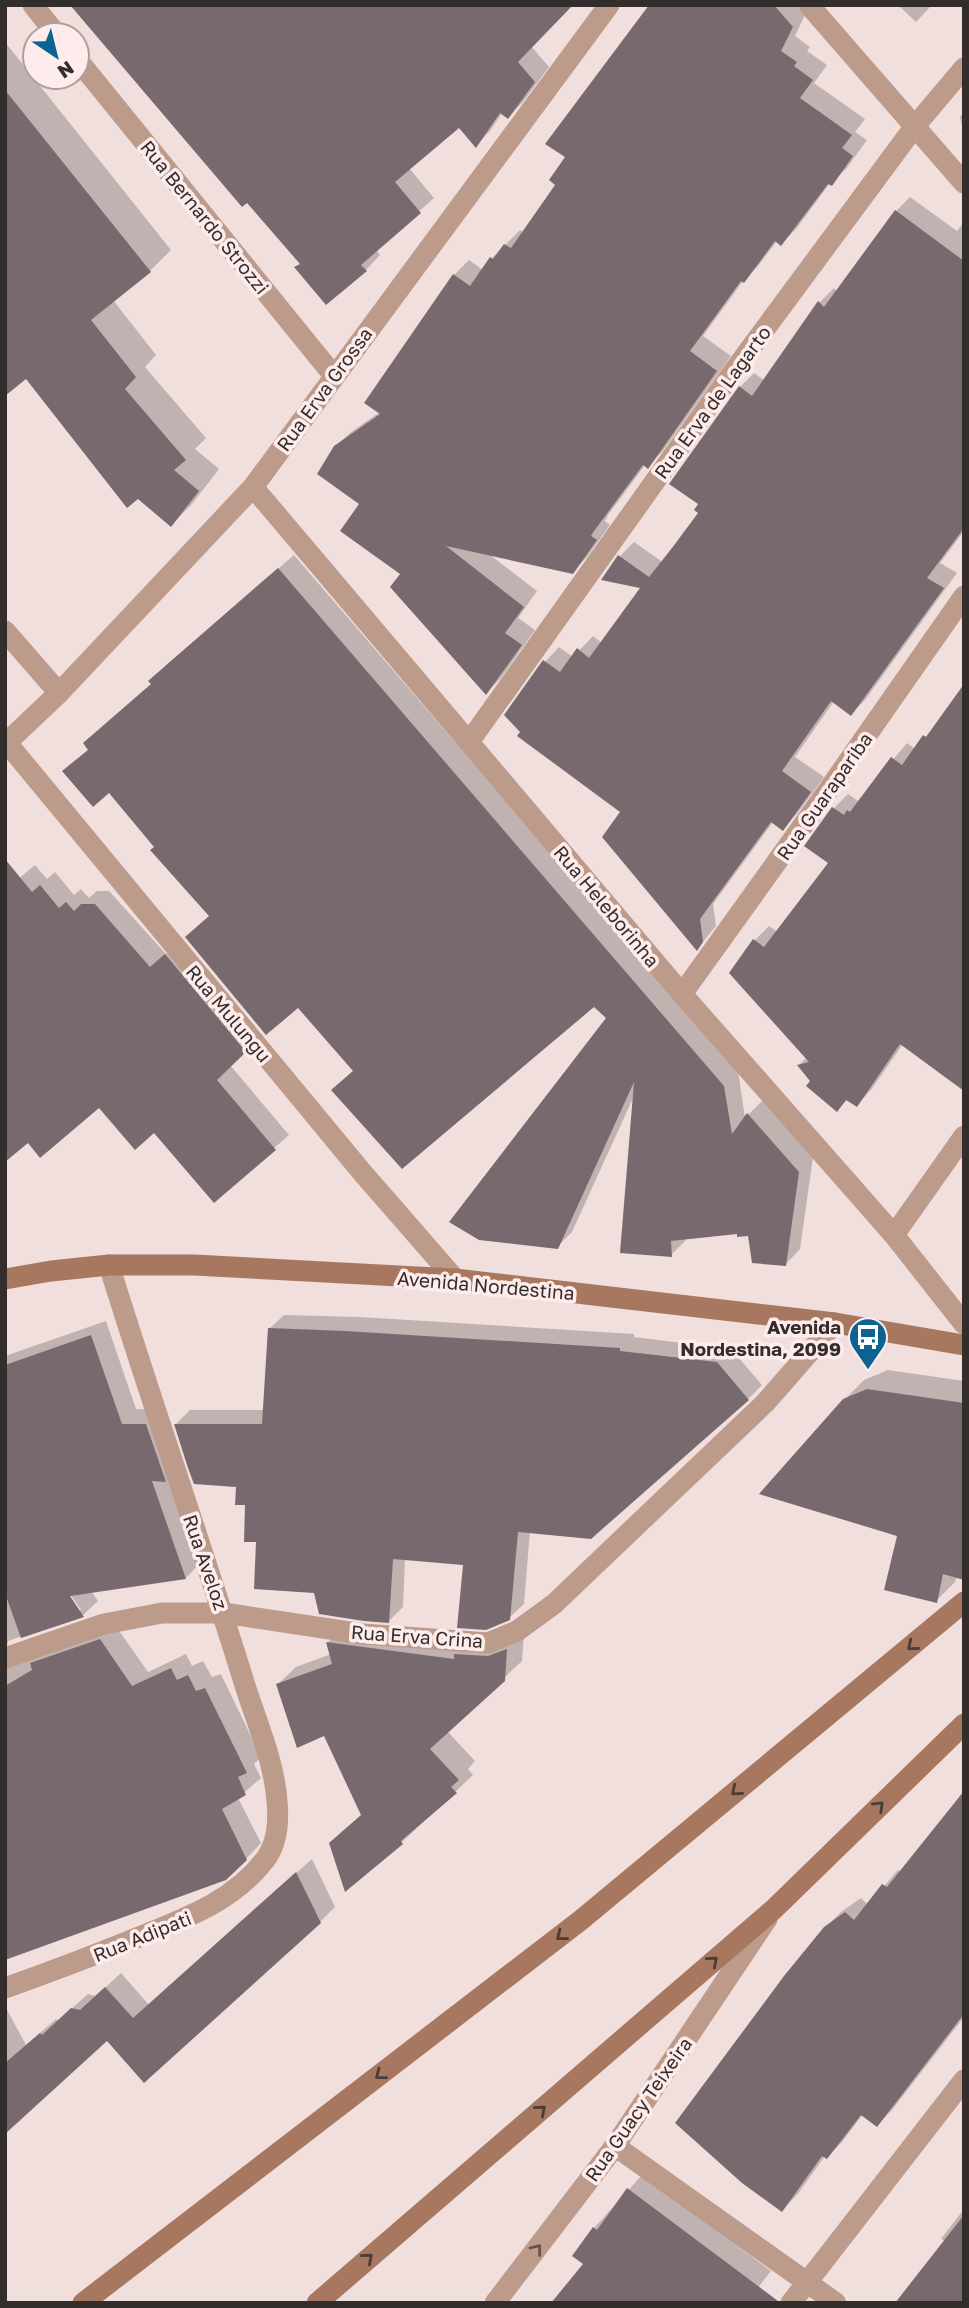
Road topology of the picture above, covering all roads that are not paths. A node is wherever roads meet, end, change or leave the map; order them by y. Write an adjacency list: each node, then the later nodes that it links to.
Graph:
1 (33, 5): 4 (street)
2 (609, 5): 9 (street, Rua Erva Grossa)
3 (809, 5): 7 (street)
4 (46, 21)
5 (964, 68): 7 (street, Rua Erva de Lagarto)
6 (91, 76): 9 (street, Rua Bernardo Strozzi)
7 (915, 126): 8 (street); 14 (street, Rua Erva de Lagarto)
8 (964, 183)
9 (334, 376): 10 (street, Rua Erva Grossa)
10 (253, 487): 13 (street, Rua Erva Grossa); 14 (street, Rua Heleborinha)
11 (964, 597): 16 (street, Rua Guarapariba)
12 (5, 631): 13 (street)
13 (59, 693): 15 (street, Rua Erva Grossa)
14 (469, 742): 16 (street, Rua Heleborinha)
15 (6, 744): 21 (street, Rua Mulungu)
16 (682, 994): 18 (street, Rua Heleborinha)
17 (964, 1136): 18 (street)
18 (894, 1235): 23 (street, Rua Heleborinha)
19 (109, 1265): 20 (street, Avenida Nordestina); 21 (street, Avenida Nordestina); 26 (street, Rua Aveloz)
20 (5, 1279)
21 (455, 1279): 22 (street, Avenida Nordestina)
22 (835, 1323): 24 (street, Avenida Nordestina); 26 (street, Rua Erva Crina)
23 (964, 1324)
24 (964, 1345)
25 (964, 1602): 35 (street, one-way to 35)
26 (224, 1613): 27 (street, Rua Erva Crina); 29 (street, Rua Aveloz)
27 (5, 1657)
28 (964, 1724): 30 (street, one-way to 28)
29 (265, 1861): 31 (street, Rua Adipati)
30 (774, 1909): 33 (street, Rua Guacy Teixeira); 36 (street, one-way to 30)
31 (5, 1988)
32 (964, 2080): 34 (street)
33 (615, 2146): 34 (street); 37 (street, Rua Guacy Teixeira, one-way to 33)
34 (808, 2281): 38 (street); 39 (street)
35 (83, 2303)
36 (317, 2303)
37 (495, 2303)
38 (791, 2303)
39 (836, 2303)

